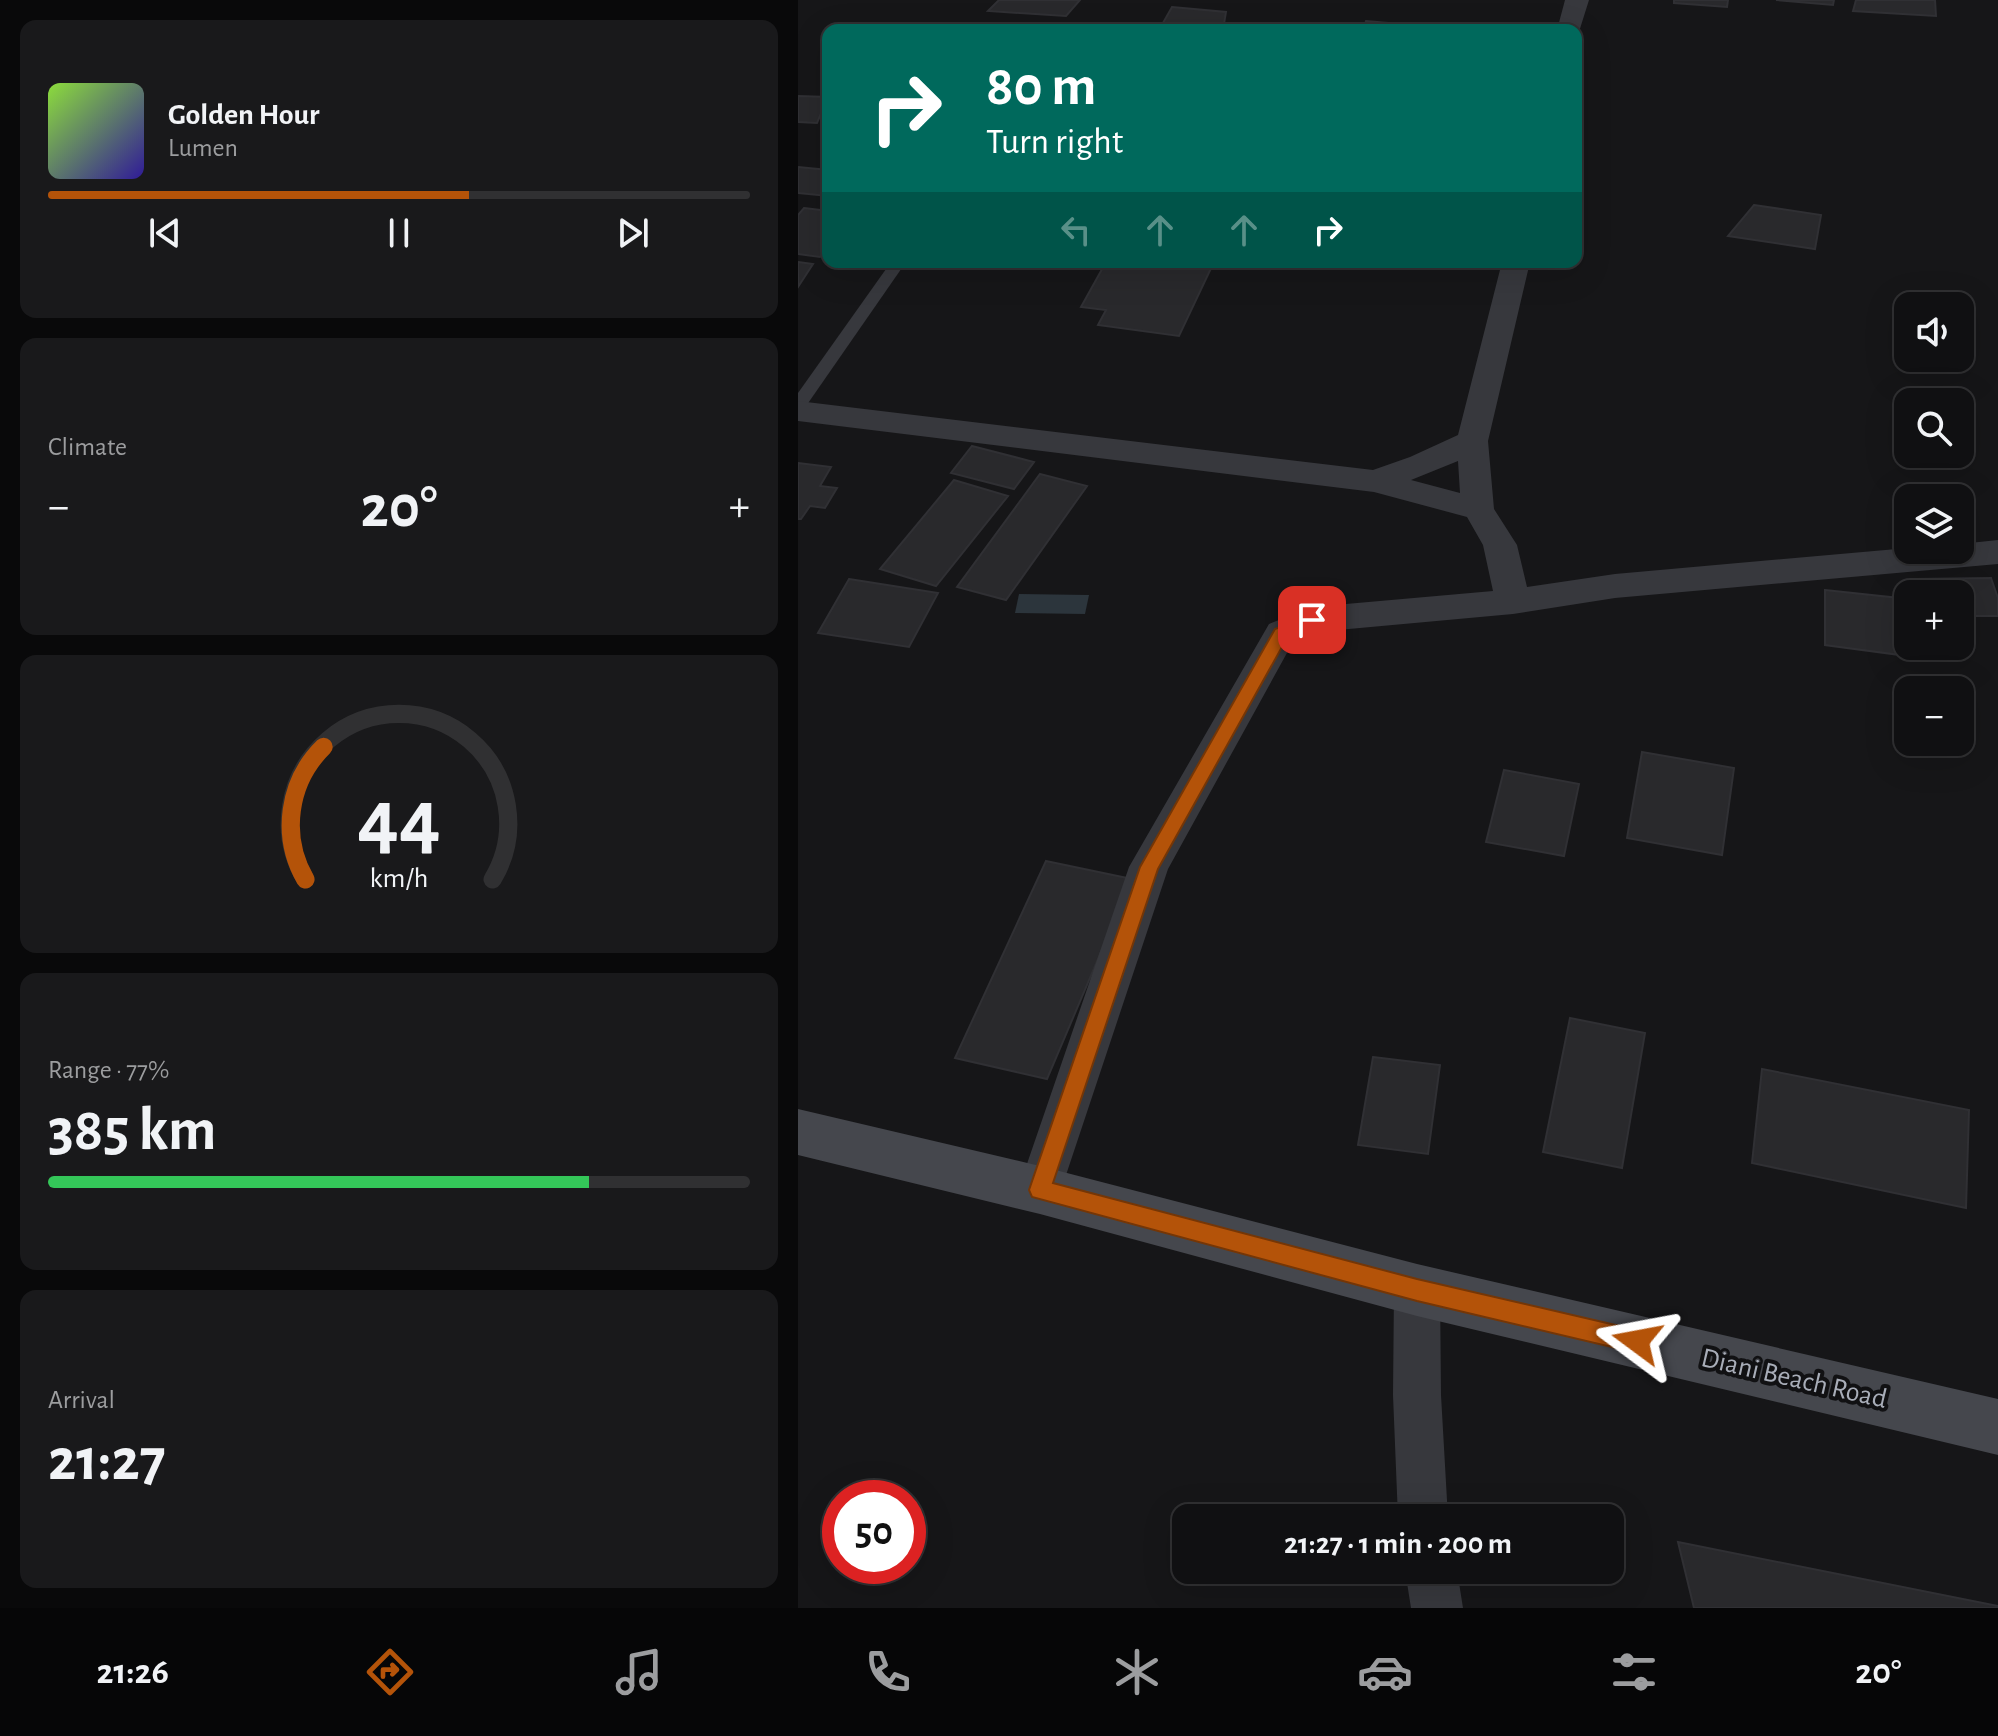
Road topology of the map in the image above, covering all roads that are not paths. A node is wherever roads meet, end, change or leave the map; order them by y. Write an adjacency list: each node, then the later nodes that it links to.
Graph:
1 (1577, 0): 2 (street)
2 (1571, 24)
3 (895, 268): 5 (lane)
4 (1515, 268): 7 (street)
5 (798, 405)
6 (798, 411): 8 (street)
7 (1472, 441): 8 (street); 9 (street)
8 (1374, 481): 9 (street)
9 (1478, 509): 11 (street)
10 (1998, 552): 11 (street)
11 (1513, 602): 13 (street)
12 (798, 1132): 13 (main road, Diani Beach Road)
13 (1040, 1190): 14 (main road, Diani Beach Road)
14 (1417, 1290): 15 (main road, Diani Beach Road); 16 (street)
15 (1998, 1427)
16 (1422, 1504)
17 (1433, 1584): 18 (street)
18 (1437, 1608)

